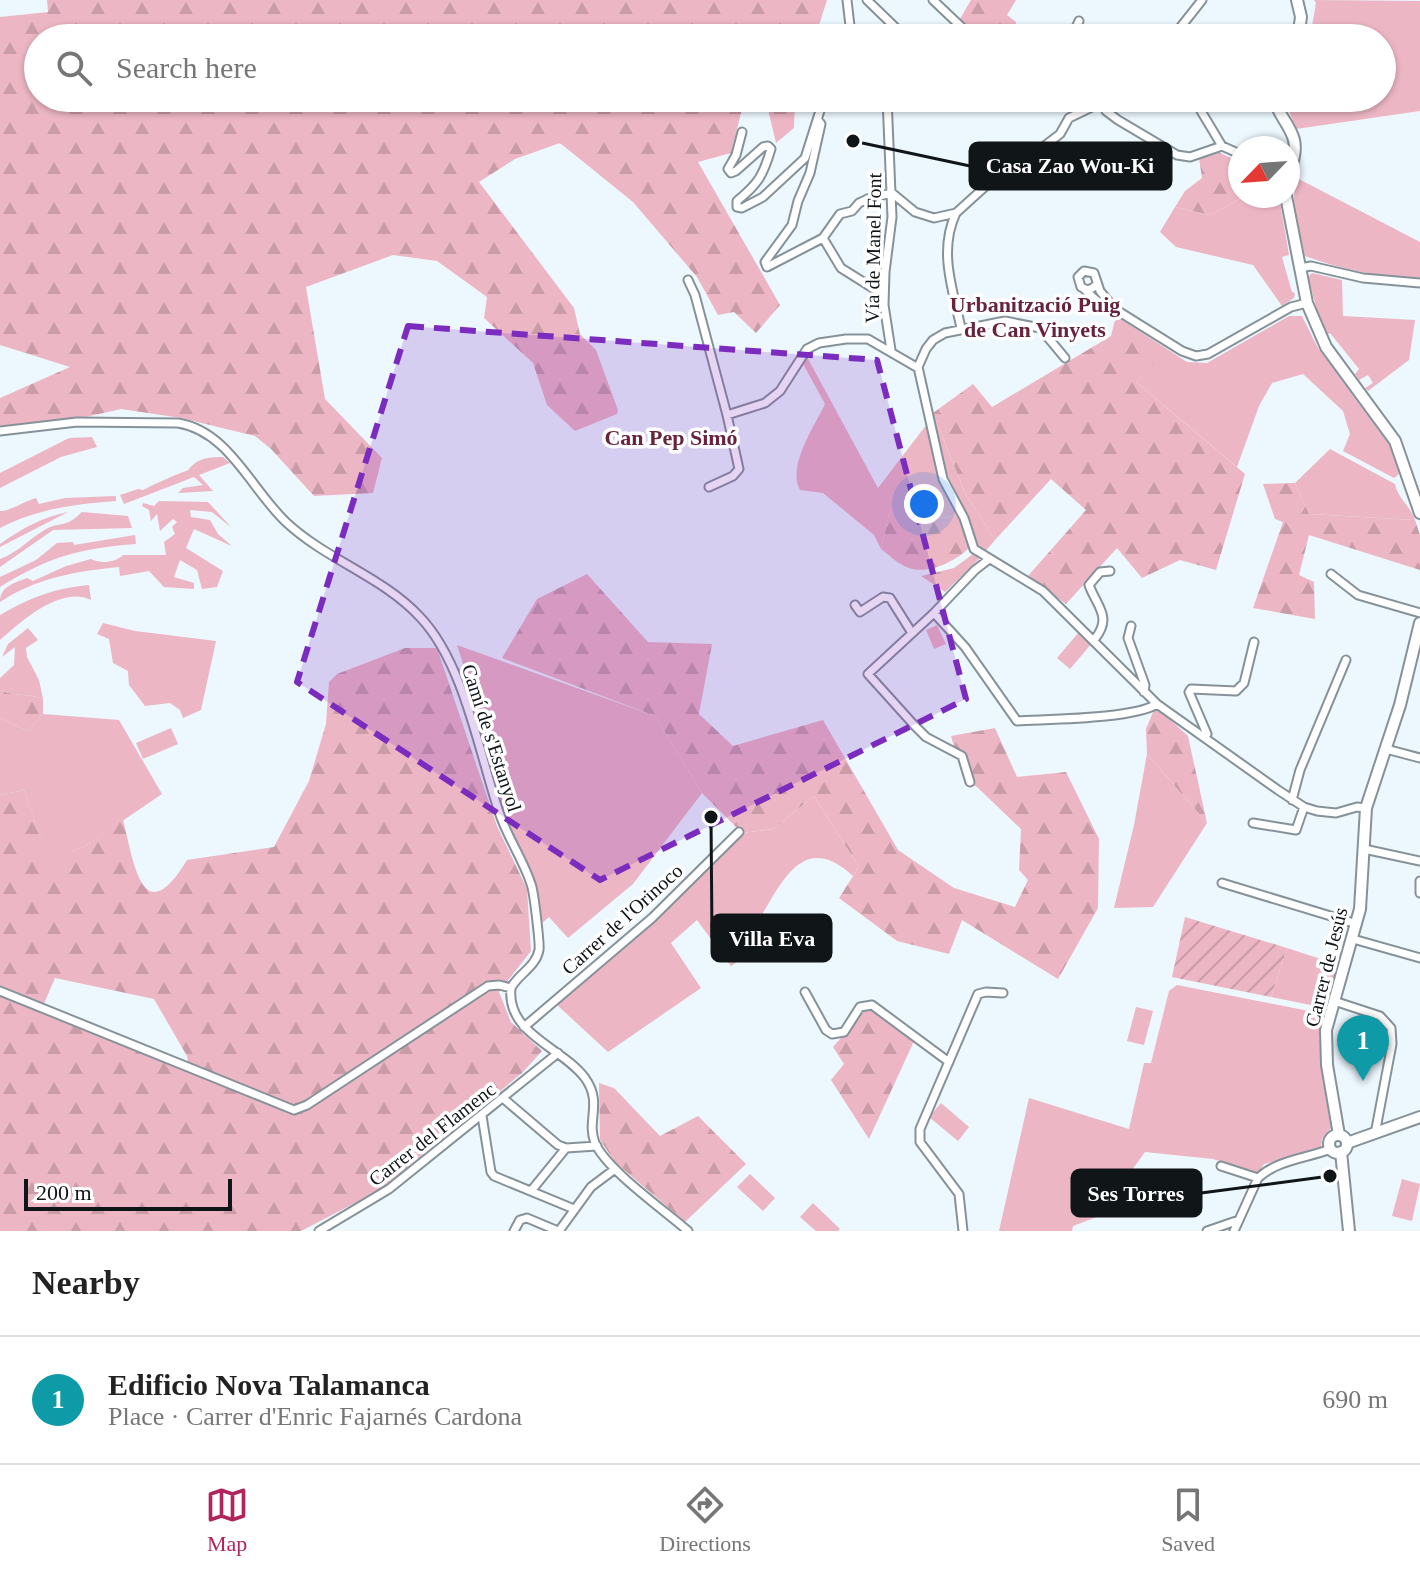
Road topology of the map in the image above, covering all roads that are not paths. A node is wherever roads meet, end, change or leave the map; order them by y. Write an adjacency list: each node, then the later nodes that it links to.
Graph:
1 (847, 0): 7 (street)
2 (867, 0): 8 (street)
3 (933, 0): 9 (street)
4 (1202, 0): 11 (street)
5 (1297, 0): 12 (street)
6 (1079, 21): 10 (street)
7 (850, 24)
8 (892, 24)
9 (958, 24)
10 (1078, 24)
11 (1183, 24)
12 (1300, 24)
13 (820, 112): 19 (street)
14 (887, 112): 24 (street, Vía de Manel Font)
15 (1079, 112): 26 (street)
16 (1111, 112): 22 (street)
17 (1202, 112): 22 (street)
18 (1278, 112): 21 (street)
19 (818, 120): 20 (street); 27 (street)
20 (742, 132)
21 (1292, 136)
22 (1222, 146): 23 (street)
23 (1228, 149)
24 (892, 193): 26 (street); 27 (street); 33 (street, Vía de Manel Font)
25 (1288, 208): 28 (street)
26 (956, 213): 36 (street)
27 (823, 238): 33 (street)
28 (1299, 268): 30 (street); 34 (street)
29 (688, 280): 40 (street)
30 (1420, 283)
31 (1097, 284): 32 (street); 32 (street); 35 (street)
32 (1085, 290): 35 (street)
33 (884, 295): 37 (street, Vía de Manel Font)
34 (1307, 303): 35 (street); 43 (street)
35 (1118, 311)
36 (961, 328): 38 (street); 39 (street)
37 (891, 350): 39 (street); 40 (street)
38 (1065, 358)
39 (918, 368): 45 (street)
40 (727, 415): 42 (street)
41 (0, 431): 76 (street, Camí de s'Estanyol)
42 (709, 487)
43 (1416, 487): 44 (street)
44 (1420, 513)
45 (988, 560): 49 (street); 54 (street)
46 (1110, 571): 54 (street)
47 (1331, 574): 50 (street)
48 (855, 605): 53 (street)
49 (934, 613): 53 (street); 58 (street)
50 (1420, 613)
51 (1420, 623): 60 (street, Carrer de Jesús)
52 (1131, 626): 57 (street)
53 (912, 633): 62 (street)
54 (1094, 640): 57 (street)
55 (1254, 642): 59 (street)
56 (1346, 660): 63 (street)
57 (1144, 692): 58 (street)
58 (1157, 704): 59 (street)
59 (1204, 736): 63 (street)
60 (1386, 749): 61 (street); 65 (street, Carrer de Jesús)
61 (1420, 758)
62 (970, 782)
63 (1292, 800): 64 (street)
64 (1304, 807): 65 (street); 66 (street)
65 (1366, 808): 68 (street, Carrer de Jesús)
66 (1253, 823)
67 (739, 832): 81 (street, Carrer de l'Orinoco)
68 (1364, 849): 69 (street); 73 (street, Carrer de Jesús)
69 (1420, 861)
70 (1420, 881): 72 (street)
71 (1222, 883): 73 (street)
72 (1420, 893)
73 (1357, 924): 74 (street, Carrer de Jesús)
74 (1353, 939): 75 (street); 80 (street, Carrer de Jesús)
75 (1420, 958)
76 (511, 988): 77 (street); 81 (street)
77 (0, 991)
78 (805, 992): 83 (street)
79 (1003, 993): 83 (street)
80 (1334, 1001): 87 (street); 88 (street, Carrer de Jesús)
81 (524, 1027): 82 (street)
82 (558, 1053): 84 (street, Carrer del Flamenc); 89 (street)
83 (949, 1062): 101 (street)
84 (504, 1099): 85 (street, Carrer del Flamenc); 90 (street)
85 (482, 1116): 94 (street); 97 (street, Carrer del Flamenc)
86 (1420, 1117): 87 (street)
87 (1375, 1134): 88 (street)
88 (1339, 1145): 93 (street); 104 (street, Carrer de Jesús)
89 (597, 1146): 90 (street); 92 (street)
90 (566, 1148): 94 (street)
91 (1221, 1166): 93 (street)
92 (615, 1169): 95 (street); 100 (street)
93 (1258, 1178): 96 (street)
94 (531, 1191): 95 (street)
95 (574, 1209): 99 (street)
96 (1239, 1220): 102 (street); 103 (street)
97 (319, 1231)
98 (514, 1231): 99 (street)
99 (558, 1231)
100 (688, 1231)
101 (963, 1231)
102 (1207, 1231)
103 (1234, 1231)
104 (1349, 1231)

